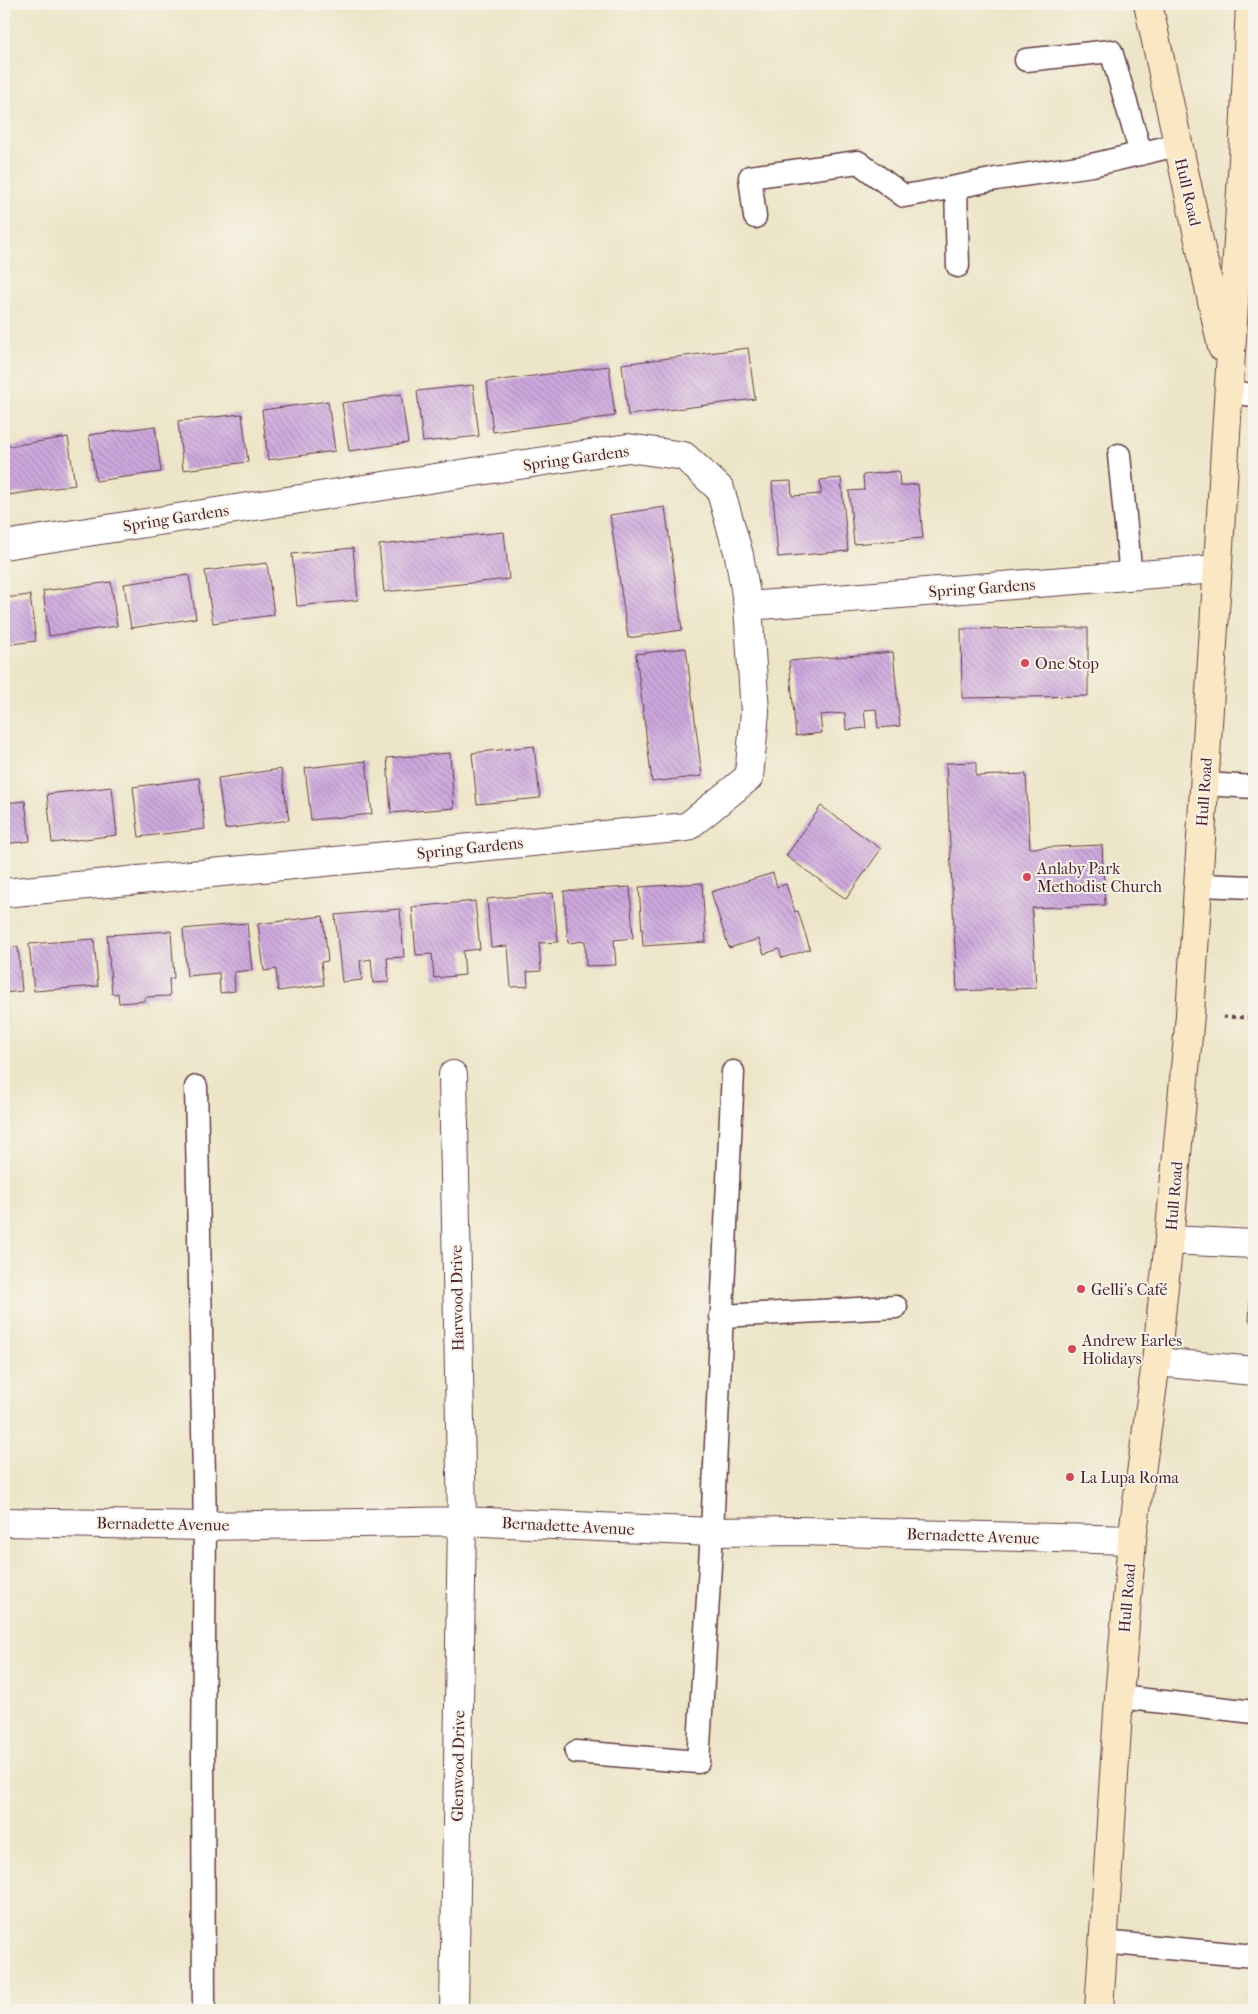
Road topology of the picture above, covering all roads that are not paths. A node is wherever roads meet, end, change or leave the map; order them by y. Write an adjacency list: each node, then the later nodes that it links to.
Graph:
1 (1148, 4): 4 (main road, Hull Road)
2 (1250, 4): 6 (main road, Hull Road)
3 (1026, 60): 5 (lane)
4 (1177, 145): 5 (lane); 10 (main road, Hull Road)
5 (1141, 154): 7 (lane)
6 (1249, 159): 10 (main road, Hull Road)
7 (956, 187): 8 (lane); 9 (lane)
8 (755, 217)
9 (958, 266)
10 (1237, 389): 13 (main road, Hull Road)
11 (1119, 455): 14 (lane)
12 (4, 545): 15 (street, Spring Gardens)
13 (1216, 569): 14 (street, Spring Gardens); 16 (main road, Hull Road)
14 (1131, 577): 15 (street, Spring Gardens)
15 (748, 606): 20 (street, Spring Gardens)
16 (1205, 784): 17 (lane); 18 (main road, Hull Road)
17 (1254, 787)
18 (1198, 885): 19 (lane); 24 (main road, Hull Road)
19 (1254, 887)
20 (4, 893)
21 (734, 1072): 27 (lane)
22 (453, 1075): 30 (street, Harwood Drive)
23 (196, 1087): 32 (lane)
24 (1170, 1240): 25 (street); 28 (main road, Hull Road)
25 (1254, 1244)
26 (896, 1307): 27 (lane)
27 (721, 1316): 33 (lane)
28 (1156, 1362): 29 (street); 34 (main road, Hull Road)
29 (1254, 1371)
30 (462, 1521): 32 (street, Bernadette Avenue); 33 (street, Bernadette Avenue); 41 (street, Glenwood Drive)
31 (4, 1522): 32 (street, Bernadette Avenue)
32 (206, 1526): 40 (lane)
33 (712, 1532): 34 (street, Bernadette Avenue); 37 (lane)
34 (1132, 1540): 35 (main road, Hull Road)
35 (1119, 1697): 36 (lane); 38 (main road, Hull Road)
36 (1254, 1712)
37 (576, 1752)
38 (1102, 1942): 39 (lane); 42 (main road, Hull Road)
39 (1254, 1956)
40 (204, 2010)
41 (454, 2010)
42 (1099, 2010)

